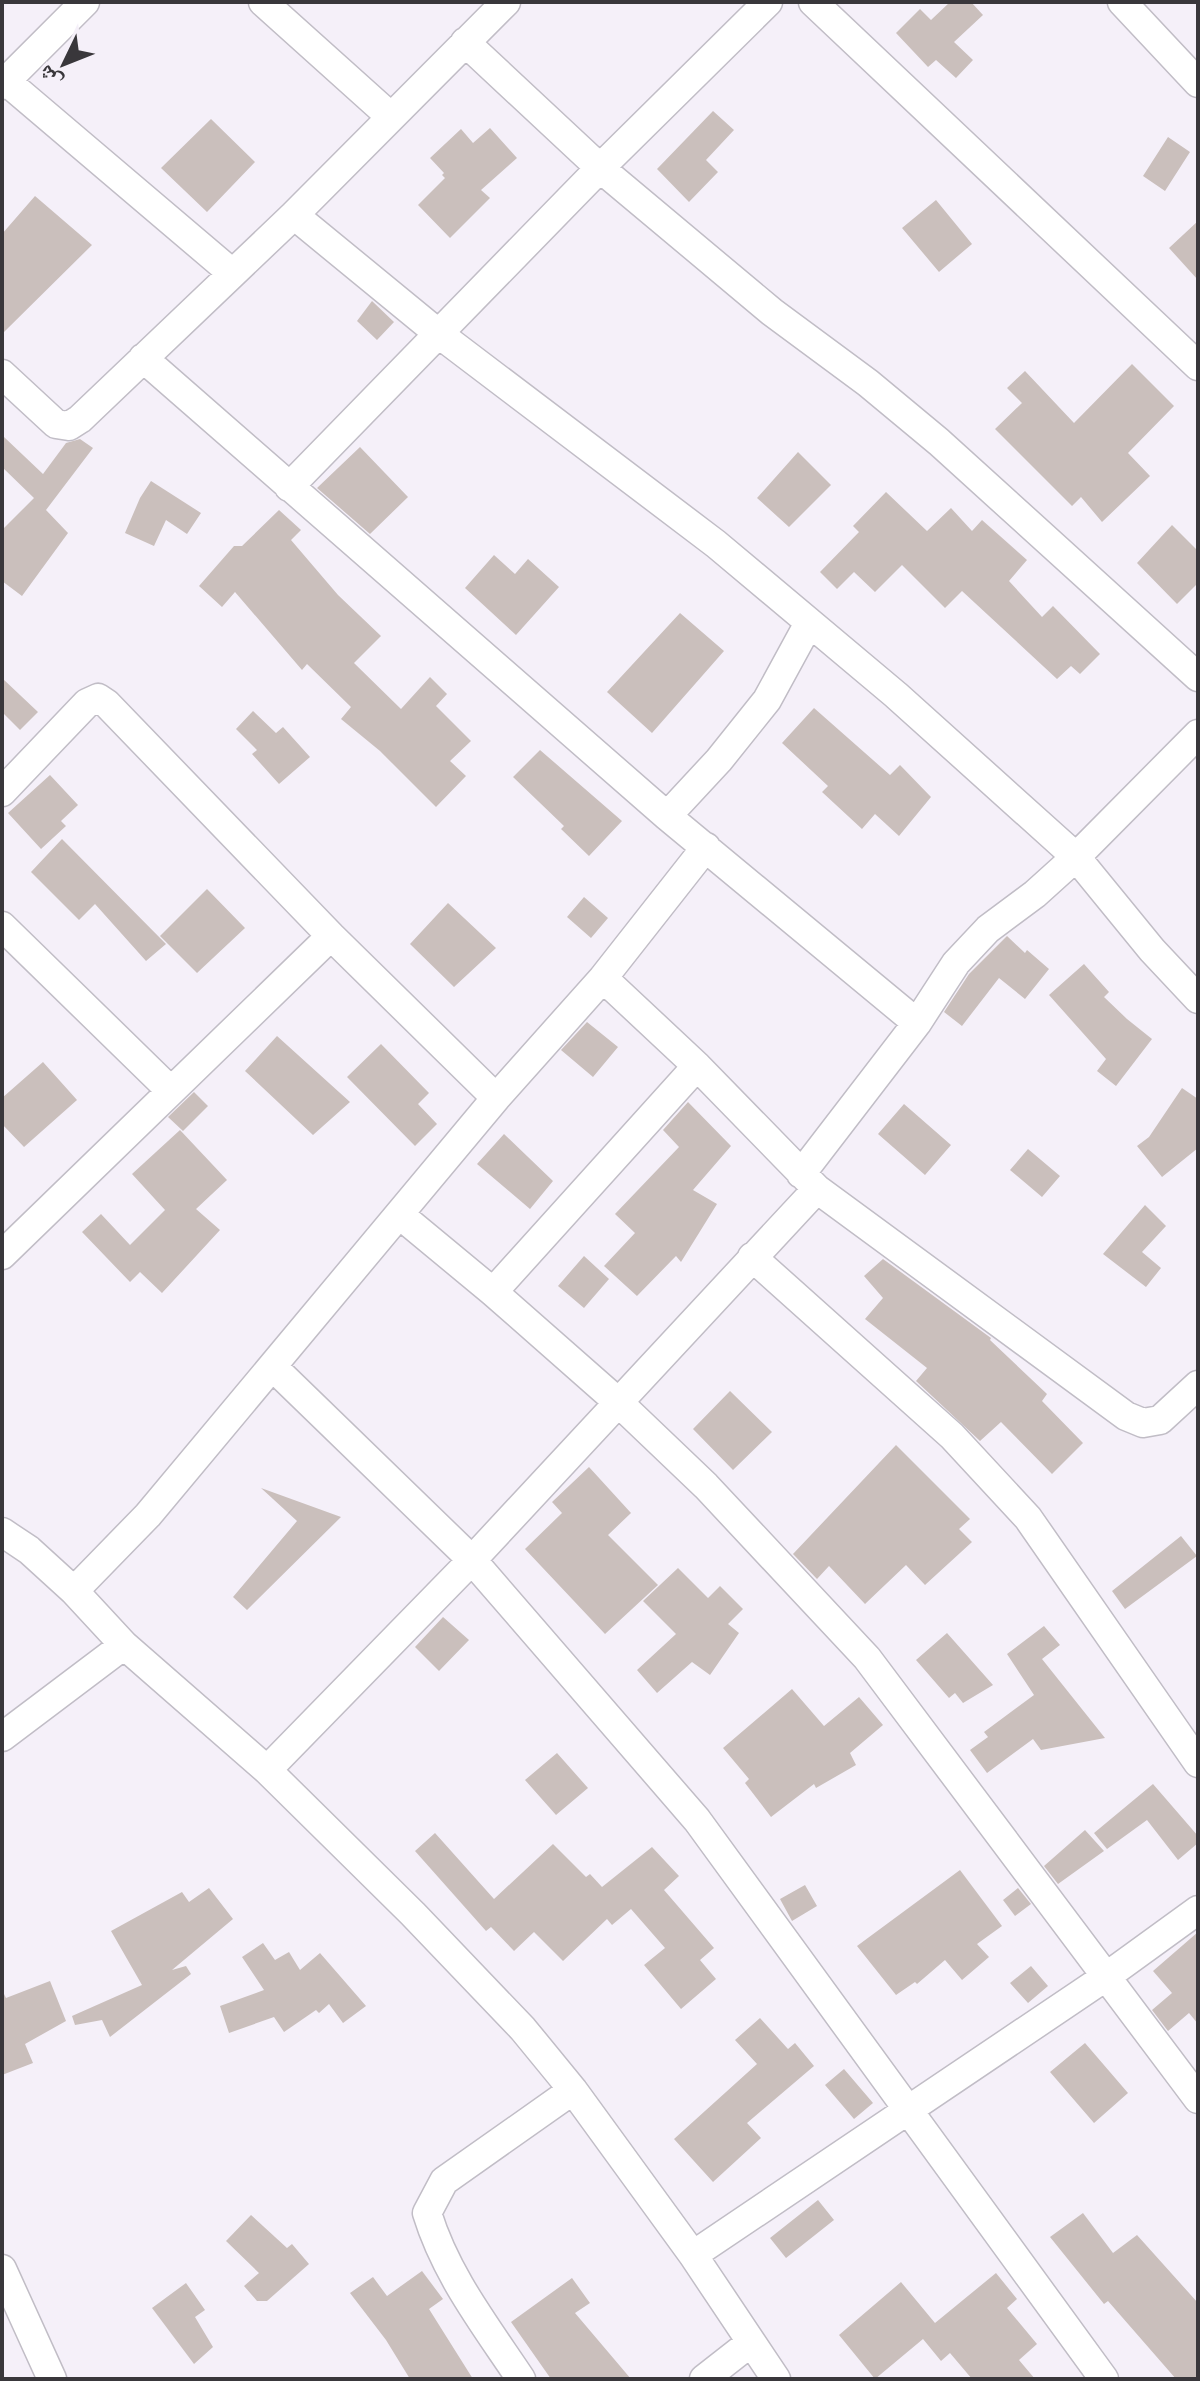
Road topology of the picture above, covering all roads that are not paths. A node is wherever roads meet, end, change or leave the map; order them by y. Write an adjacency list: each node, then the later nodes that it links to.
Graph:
1 (85, 2): 8 (street)
2 (263, 2): 10 (street)
3 (506, 2): 7 (street)
4 (768, 2): 11 (street)
5 (813, 2): 16 (street)
6 (1122, 2): 9 (street)
7 (465, 42): 10 (street); 11 (street)
8 (4, 83): 13 (street)
9 (1198, 83)
10 (391, 117): 12 (street)
11 (600, 168): 14 (street); 20 (street)
12 (294, 215): 13 (street); 14 (street)
13 (232, 273): 15 (street)
14 (439, 334): 18 (street); 19 (street)
15 (143, 358): 17 (street); 18 (street)
16 (1198, 366)
17 (2, 374)
18 (289, 487): 23 (street)
19 (809, 623): 23 (street); 25 (street)
20 (1198, 677)
21 (1198, 734): 25 (street)
22 (2, 792): 27 (street)
23 (667, 816): 24 (street)
24 (706, 847): 28 (street); 30 (street)
25 (1076, 857): 29 (street); 30 (street)
26 (2, 926): 32 (street)
27 (331, 936): 32 (street); 33 (street)
28 (603, 978): 31 (street); 33 (street)
29 (1198, 999)
30 (917, 1023): 34 (street)
31 (697, 1066): 34 (street); 38 (street)
32 (170, 1090): 36 (street)
33 (496, 1098): 35 (street)
34 (809, 1181): 37 (street); 40 (street)
35 (400, 1215): 38 (street); 39 (street)
36 (4, 1250)
37 (752, 1257): 41 (street); 47 (street)
38 (493, 1292): 41 (street)
39 (273, 1367): 43 (street); 44 (street)
40 (1198, 1385)
41 (618, 1402): 43 (street); 50 (street)
42 (2, 1532): 44 (street)
43 (472, 1560): 48 (street); 53 (street)
44 (74, 1591): 45 (street)
45 (124, 1645): 46 (street); 48 (street)
46 (2, 1737)
47 (1198, 1763)
48 (267, 1770): 51 (street)
49 (1198, 1910): 50 (street)
50 (1107, 1976): 52 (street); 53 (street)
51 (573, 2090): 54 (street); 58 (street)
52 (1198, 2099)
53 (908, 2111): 54 (street); 61 (street)
54 (693, 2255): 56 (street)
55 (2, 2269): 57 (street)
56 (750, 2343): 59 (street); 60 (street)
57 (52, 2379)
58 (521, 2379)
59 (704, 2379)
60 (776, 2379)
61 (1104, 2379)

